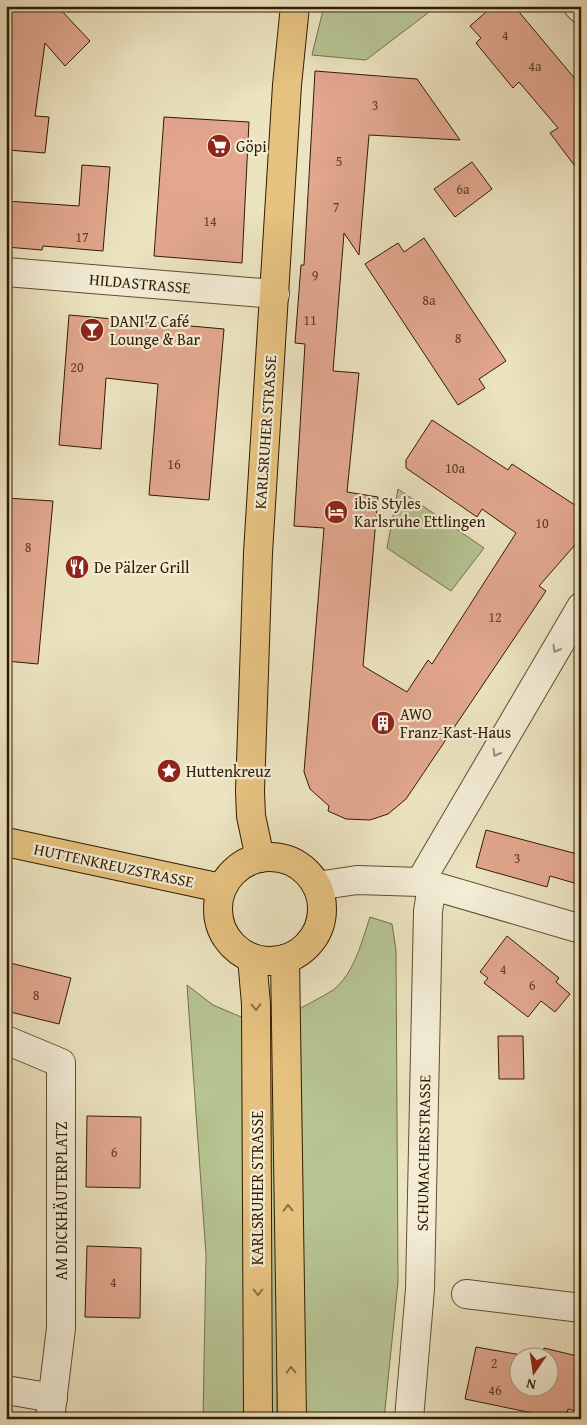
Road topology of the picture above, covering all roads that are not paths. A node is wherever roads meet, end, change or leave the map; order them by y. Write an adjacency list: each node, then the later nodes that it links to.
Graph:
1 (295, 6): 5 (main road, KARLSRUHER STRASSE)
2 (578, 6): 3 (street)
3 (581, 9)
4 (6, 272): 5 (street, HILDASTRASSE)
5 (275, 294): 8 (main road, KARLSRUHER STRASSE)
6 (581, 607): 9 (street, one-way to 9)
7 (6, 842): 11 (main road, HUTTENKREUZSTRASSE)
8 (260, 858): 10 (main road); 11 (main road)
9 (426, 884): 10 (street); 12 (street); 22 (street, SCHUMACHERSTRASSE)
10 (317, 886): 14 (main road)
11 (222, 888): 13 (main road)
12 (581, 929)
13 (252, 958): 14 (main road); 20 (main road, KARLSRUHER STRASSE, one-way to 20)
14 (285, 959): 21 (main road, KARLSRUHER STRASSE, one-way to 14)
15 (6, 1040): 19 (street, AM DICKHÄUTERPLATZ)
16 (466, 1294): 17 (street)
17 (581, 1308)
18 (6, 1390): 19 (street)
19 (52, 1408)
20 (258, 1419)
21 (292, 1419)
22 (409, 1419)

